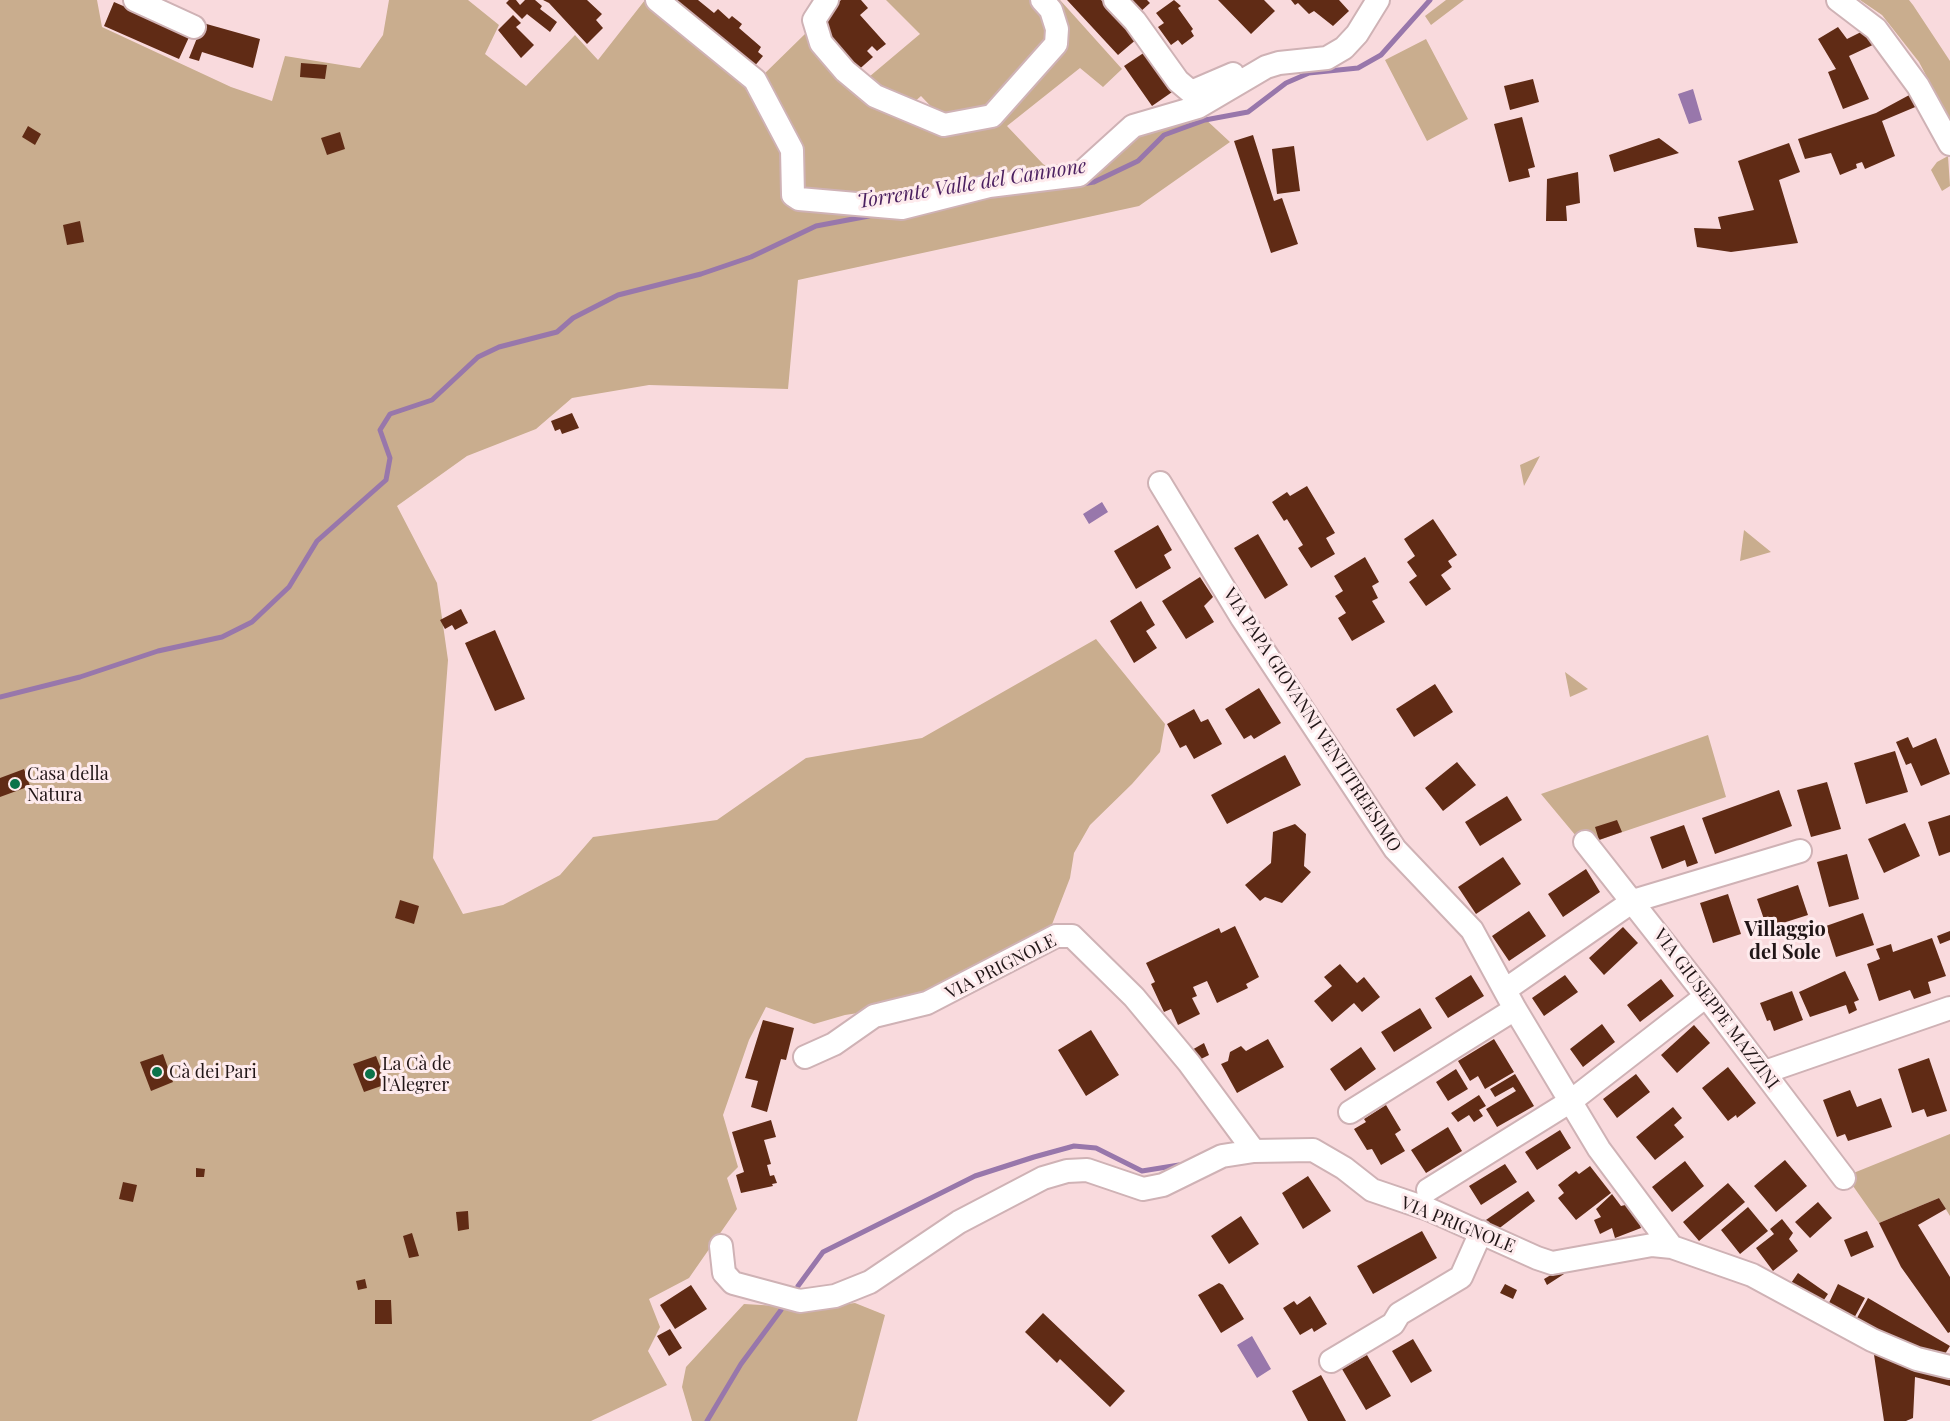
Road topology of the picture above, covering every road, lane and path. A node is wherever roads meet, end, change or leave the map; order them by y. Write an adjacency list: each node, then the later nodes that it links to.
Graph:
1 (135, 0): 8 (street)
2 (657, 0): 9 (street)
3 (827, 0): 4 (street)
4 (1042, 0)
5 (1116, 0): 9 (street)
6 (1378, 0): 9 (street)
7 (1838, 0): 10 (street)
8 (194, 27)
9 (1266, 67)
10 (1950, 144)
11 (1160, 483): 16 (street, VIA PAPA GIOVANNI VENTITREESIMO)
12 (1585, 842): 14 (street, VIA GIUSEPPE MAZZINI)
13 (1800, 850): 14 (street)
14 (1633, 901): 15 (street, VIA GIUSEPPE MAZZINI); 16 (street)
15 (1706, 996): 19 (street, VIA GIUSEPPE MAZZINI); 20 (street)
16 (1510, 999): 20 (street, VIA PAPA GIOVANNI VENTITREESIMO); 21 (street)
17 (1950, 1008): 19 (street)
18 (806, 1057): 22 (street, VIA PRIGNOLE)
19 (1764, 1072): 23 (street, VIA GIUSEPPE MAZZINI)
20 (1571, 1101): 24 (street); 27 (street, VIA PAPA GIOVANNI VENTITREESIMO)
21 (1350, 1112)
22 (1254, 1151): 25 (street, VIA PRIGNOLE); 26 (street, VIA PRIGNOLE)
23 (1844, 1178)
24 (1428, 1190)
25 (1481, 1232): 27 (street, VIA PRIGNOLE); 28 (street)
26 (721, 1246)
27 (1672, 1247): 29 (street)
28 (1331, 1361)
29 (1950, 1367)

